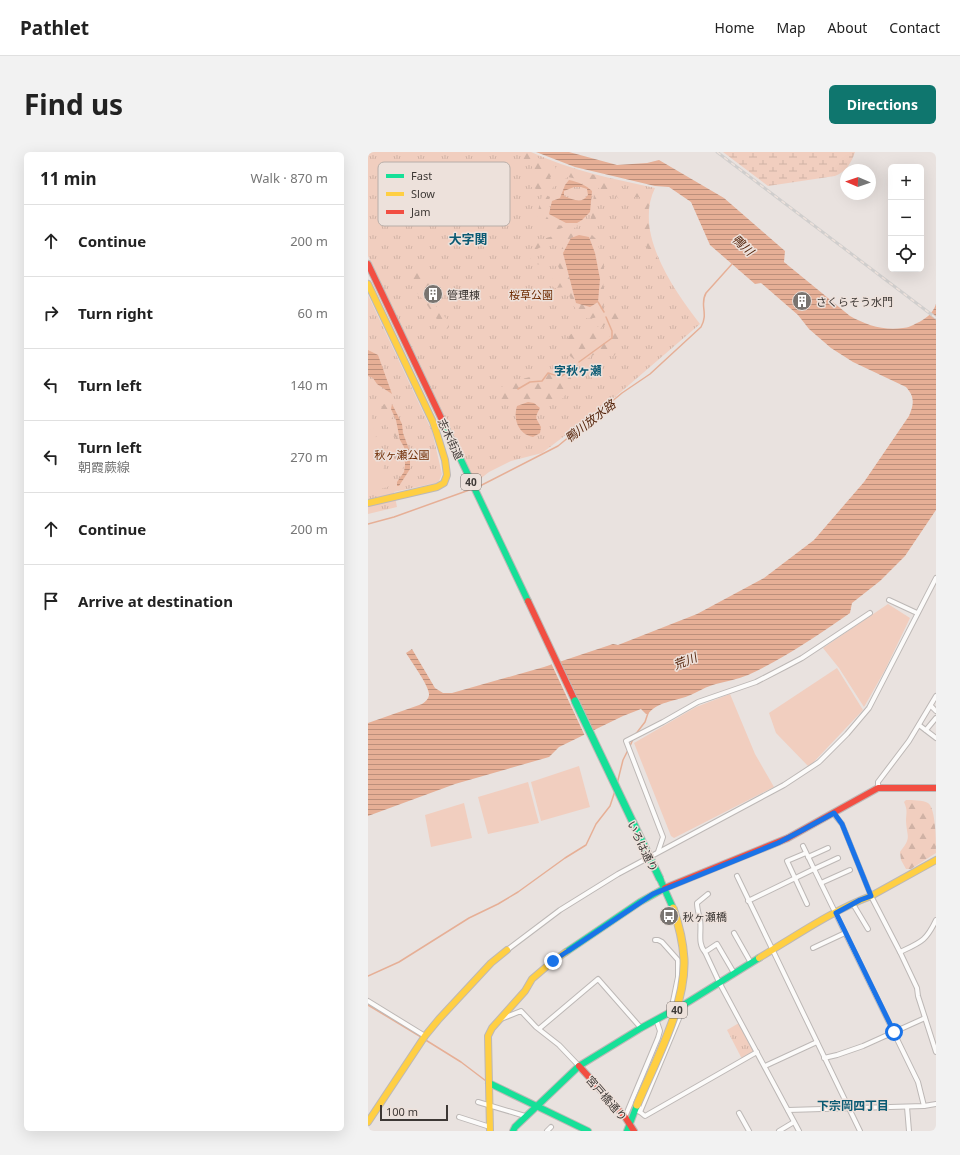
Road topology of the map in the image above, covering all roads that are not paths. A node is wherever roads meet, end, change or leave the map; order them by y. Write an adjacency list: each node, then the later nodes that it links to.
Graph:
1 (368, 264): 9 (street, 志木街道 / 40)
2 (368, 284): 3 (street)
3 (368, 503)
4 (936, 578): 6 (street)
5 (889, 600): 6 (street)
6 (917, 613): 21 (street)
7 (870, 614): 21 (street)
8 (936, 696): 10 (street)
9 (574, 701): 30 (street, いろは通り / 40, bridge)
10 (930, 706): 11 (street); 13 (street)
11 (936, 711)
12 (936, 718): 14 (street)
13 (919, 724): 14 (street); 16 (street)
14 (926, 730): 15 (street)
15 (936, 738)
16 (878, 788): 17 (street); 18 (street)
17 (936, 788)
18 (834, 813): 30 (street); 32 (street)
19 (803, 846): 22 (street)
20 (828, 848): 22 (street)
21 (658, 852): 43 (street)
22 (807, 855): 25 (street); 28 (street)
23 (838, 858): 25 (street)
24 (936, 860): 32 (street)
25 (814, 870): 28 (street); 29 (street)
26 (850, 870): 29 (street)
27 (737, 876): 33 (street)
28 (795, 878): 33 (street); 34 (street)
29 (821, 883): 36 (street)
30 (665, 888): 54 (street); 73 (street, いろは通り / 40, bridge)
31 (708, 894): 45 (street)
32 (871, 896): 35 (street); 46 (street)
33 (748, 901): 44 (street)
34 (807, 904)
35 (853, 904): 36 (street); 38 (street)
36 (836, 913): 40 (street); 44 (street)
37 (936, 920): 46 (street)
38 (868, 929)
39 (734, 933): 47 (street)
40 (845, 933): 42 (street); 58 (street)
41 (655, 940): 52 (street)
42 (813, 948)
43 (507, 950): 59 (street)
44 (772, 950): 47 (street); 60 (street)
45 (705, 952): 48 (street); 49 (street)
46 (900, 952): 53 (street)
47 (751, 963): 48 (street)
48 (734, 973): 49 (street)
49 (719, 982): 51 (street); 61 (street)
50 (368, 1001): 59 (street)
51 (685, 1004): 52 (street); 73 (street)
52 (671, 1012): 55 (street)
53 (925, 1018): 58 (street); 62 (street)
54 (500, 1020): 56 (street); 66 (street)
55 (656, 1020): 57 (street); 79 (street)
56 (540, 1028): 57 (street); 64 (street)
57 (641, 1028): 64 (street)
58 (894, 1032): 63 (street); 70 (street)
59 (425, 1038): 80 (street)
60 (817, 1042): 63 (street); 65 (street)
61 (757, 1052): 65 (street); 73 (street)
62 (936, 1052)
63 (824, 1058): 74 (street)
64 (579, 1066): 71 (street); 79 (street, 宮戸橋通り)
65 (765, 1066): 75 (street)
66 (489, 1083): 69 (street); 71 (street)
67 (478, 1102): 69 (street)
68 (936, 1104): 70 (street)
69 (490, 1105): 77 (street); 84 (street)
70 (924, 1106): 72 (street)
71 (535, 1107): 77 (street); 87 (street)
72 (907, 1107): 74 (street); 93 (street)
73 (637, 1109): 83 (street, いろは通り / 40)
74 (849, 1109): 75 (street); 92 (street)
75 (788, 1110): 81 (street)
76 (739, 1113): 89 (street)
77 (525, 1116): 85 (street)
78 (459, 1117): 84 (street)
79 (625, 1117): 83 (street, 宮戸橋通り)
80 (368, 1122)
81 (794, 1122): 90 (street); 91 (street)
82 (551, 1127): 86 (street)
83 (628, 1128): 88 (street, 宮戸橋通り)
84 (490, 1129)
85 (513, 1131)
86 (547, 1131)
87 (588, 1131)
88 (634, 1131)
89 (749, 1131)
90 (779, 1131)
91 (799, 1131)
92 (860, 1131)
93 (909, 1131)

